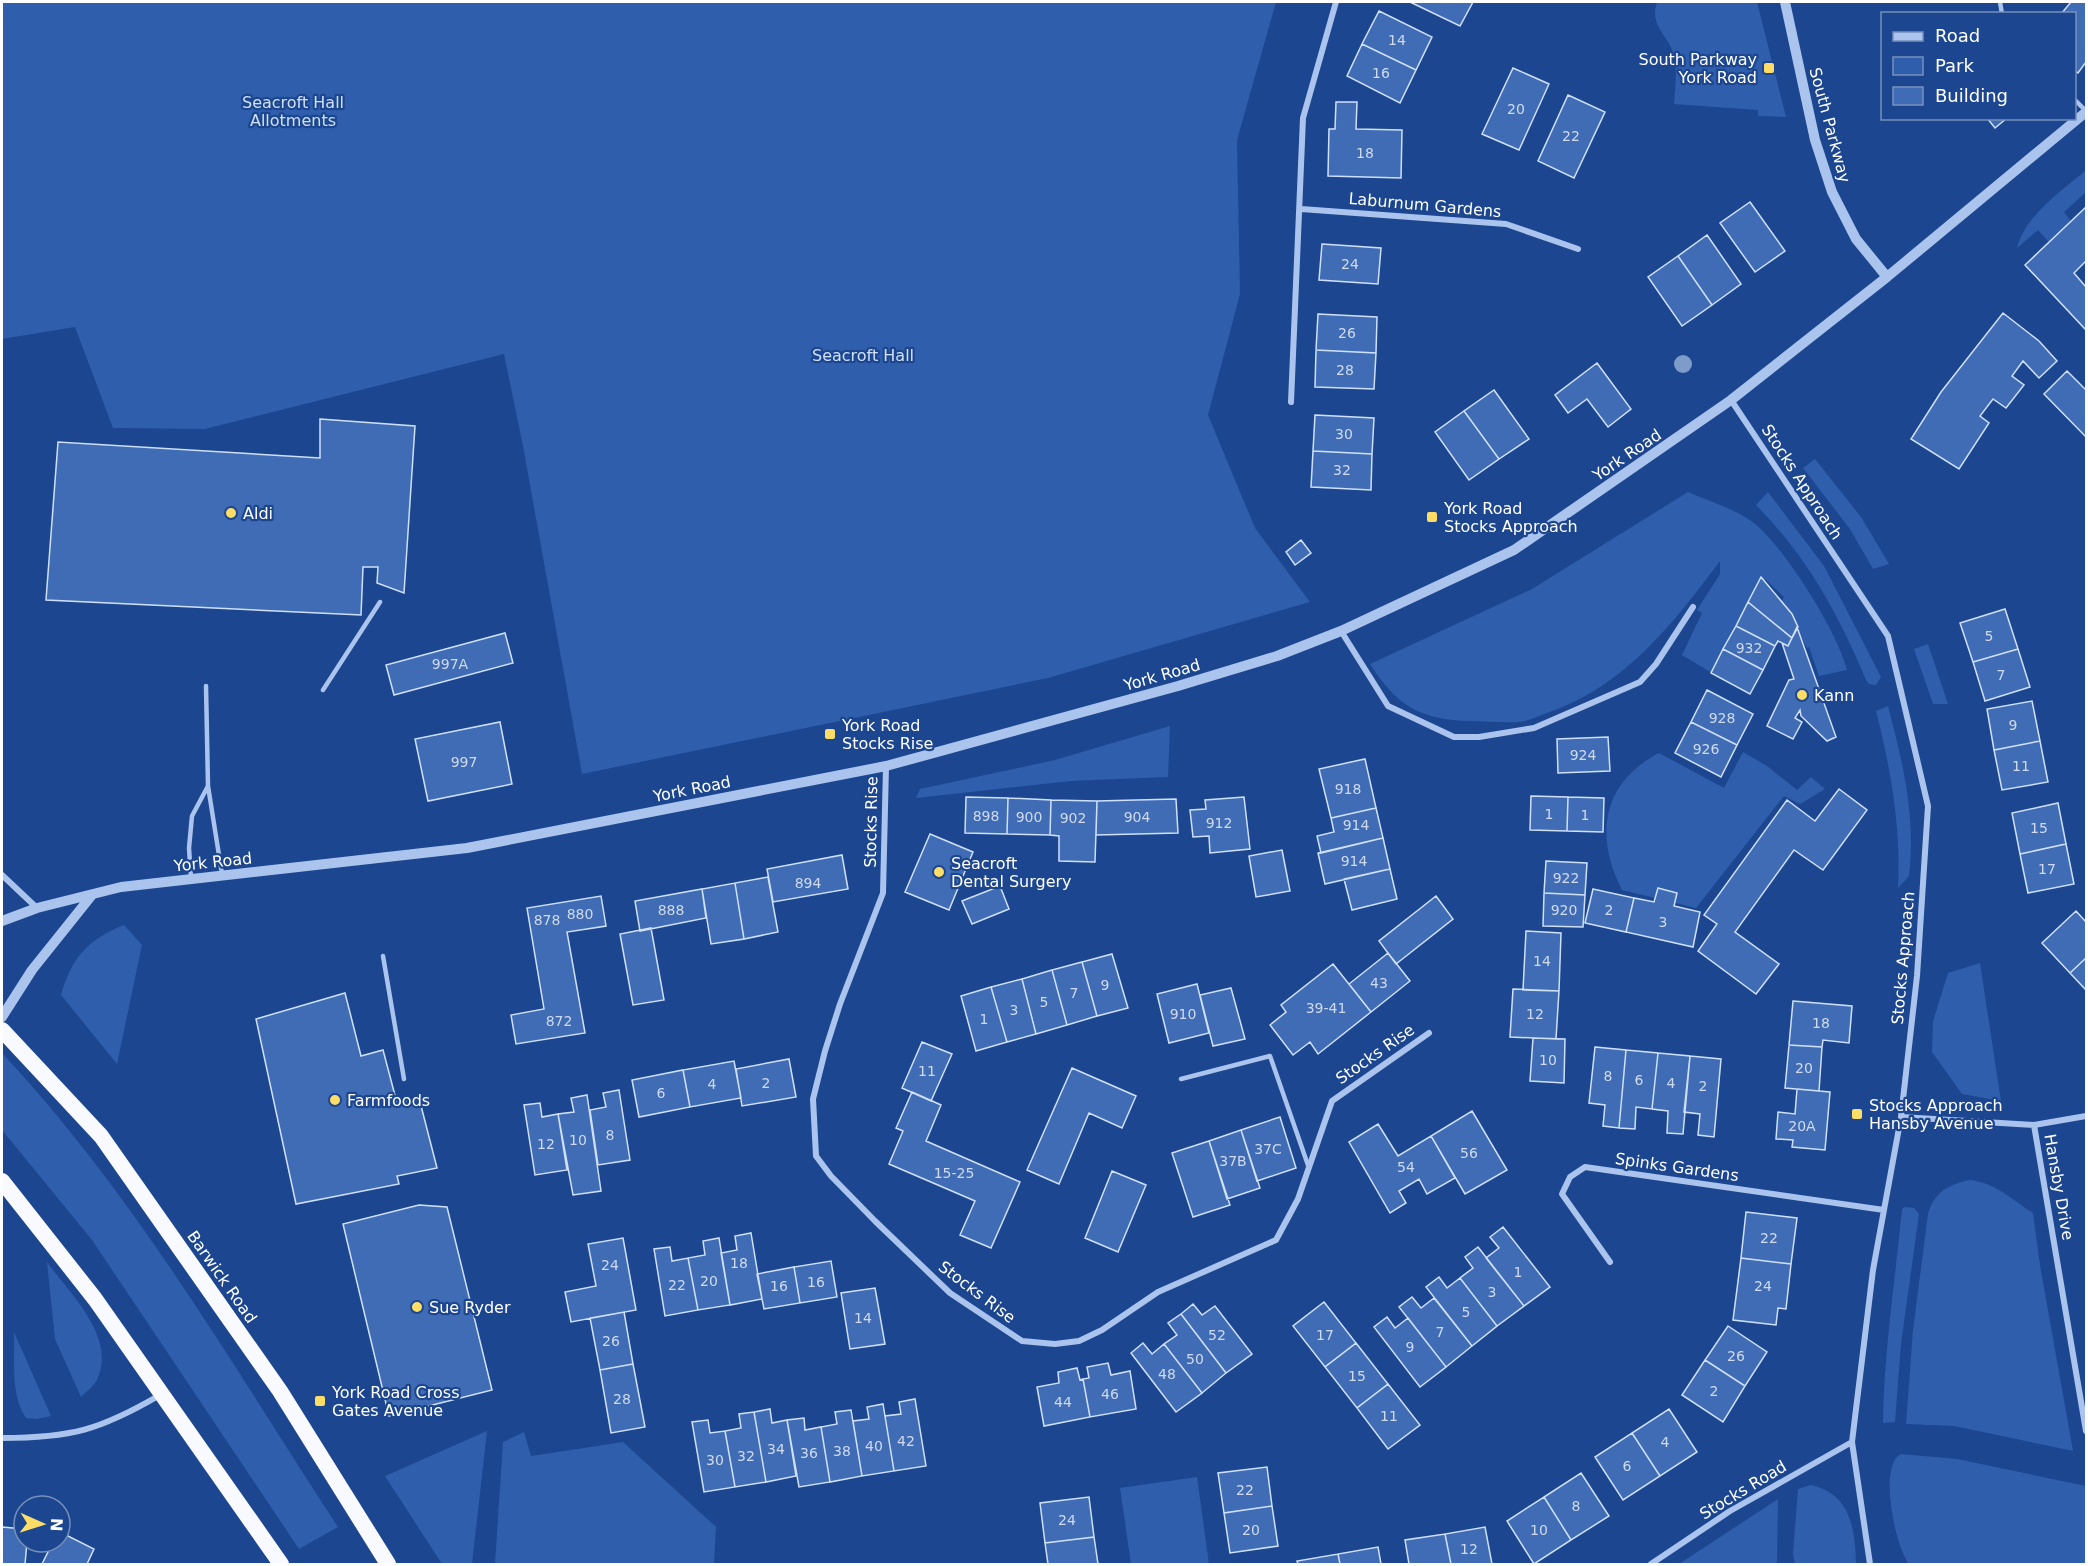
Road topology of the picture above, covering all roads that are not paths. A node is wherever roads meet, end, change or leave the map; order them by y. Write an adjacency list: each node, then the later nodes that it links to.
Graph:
1 (1336, 2): 4 (street)
2 (1785, 2): 6 (street, South Parkway)
3 (2086, 112): 6 (street, York Road)
4 (1301, 209): 5 (street, Laburnum Gardens); 8 (street)
5 (1578, 249)
6 (1887, 277): 7 (street, York Road)
7 (1731, 400): 11 (street, York Road); 29 (street, Stocks Approach)
8 (1291, 402)
9 (380, 602): 13 (lane)
10 (1693, 607): 11 (street)
11 (1341, 631): 14 (street, York Road)
12 (206, 686): 15 (lane)
13 (324, 690)
14 (886, 766): 17 (street, York Road); 31 (street, Stocks Rise)
15 (208, 786): 17 (lane); 18 (lane)
16 (2, 875): 20 (street)
17 (222, 876): 18 (street, York Road)
18 (191, 879): 19 (street, York Road)
19 (92, 895): 20 (street, York Road); 23 (street)
20 (37, 908): 21 (street, York Road)
21 (2, 921)
22 (384, 956): 26 (lane)
23 (2, 1017)
24 (2, 1030): 40 (highway, Barwick Road)
25 (1429, 1034): 31 (street, Stocks Rise)
26 (404, 1079)
27 (1181, 1079): 31 (lane)
28 (2086, 1116): 30 (street)
29 (1901, 1117): 30 (street); 33 (street, Stocks Approach)
30 (2034, 1125): 36 (street, Hansby Drive)
31 (1310, 1169)
32 (2, 1181): 35 (highway)
33 (1884, 1210): 34 (street, Spinks Gardens); 38 (street, Stocks Approach)
34 (1610, 1262)
35 (160, 1395): 37 (street); 39 (highway)
36 (2086, 1431)
37 (2, 1438)
38 (1852, 1442): 41 (street, Stocks Road); 42 (street, Stocks Approach)
39 (281, 1564)
40 (388, 1564)
41 (1651, 1564)
42 (1870, 1564)

